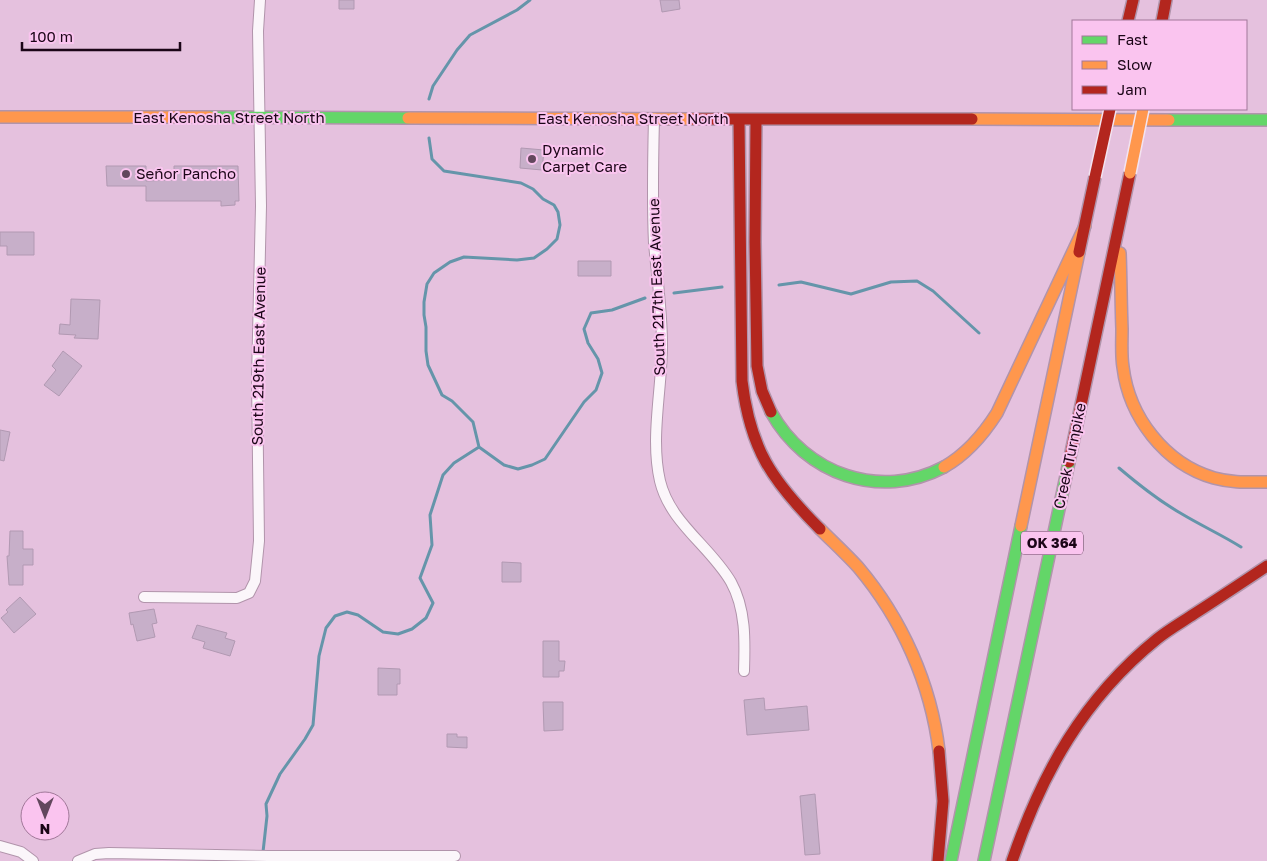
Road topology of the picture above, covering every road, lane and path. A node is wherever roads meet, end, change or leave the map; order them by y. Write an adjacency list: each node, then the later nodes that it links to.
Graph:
1 (260, 0): 9 (street, South 219th East Avenue)
2 (1133, 0): 4 (main road)
3 (1166, 0): 5 (main road)
4 (1128, 20)
5 (1162, 20)
6 (1110, 110): 15 (main road, OK 364, bridge)
7 (1143, 110): 14 (main road, Creek Turnpike / OK 364, bridge)
8 (0, 117): 9 (main road, East Kenosha Street North)
9 (259, 117): 10 (main road, East Kenosha Street North); 18 (street, South 219th East Avenue)
10 (654, 118): 11 (main road, East Kenosha Street North); 19 (street, South 217th East Avenue)
11 (739, 119): 12 (main road, East Kenosha Street North); 25 (main road)
12 (756, 119): 13 (main road, East Kenosha Street North); 15 (main road)
13 (1267, 120)
14 (1119, 225): 16 (main road); 27 (main road, Creek Turnpike / OK 364)
15 (1085, 226): 26 (main road, OK 364)
16 (1267, 482)
17 (1267, 566): 28 (main road)
18 (144, 597)
19 (744, 671)
20 (0, 846): 23 (street)
21 (455, 856): 22 (street)
22 (373, 859): 24 (street)
23 (33, 861)
24 (78, 861)
25 (938, 861)
26 (951, 861)
27 (984, 861)
28 (1012, 861)

